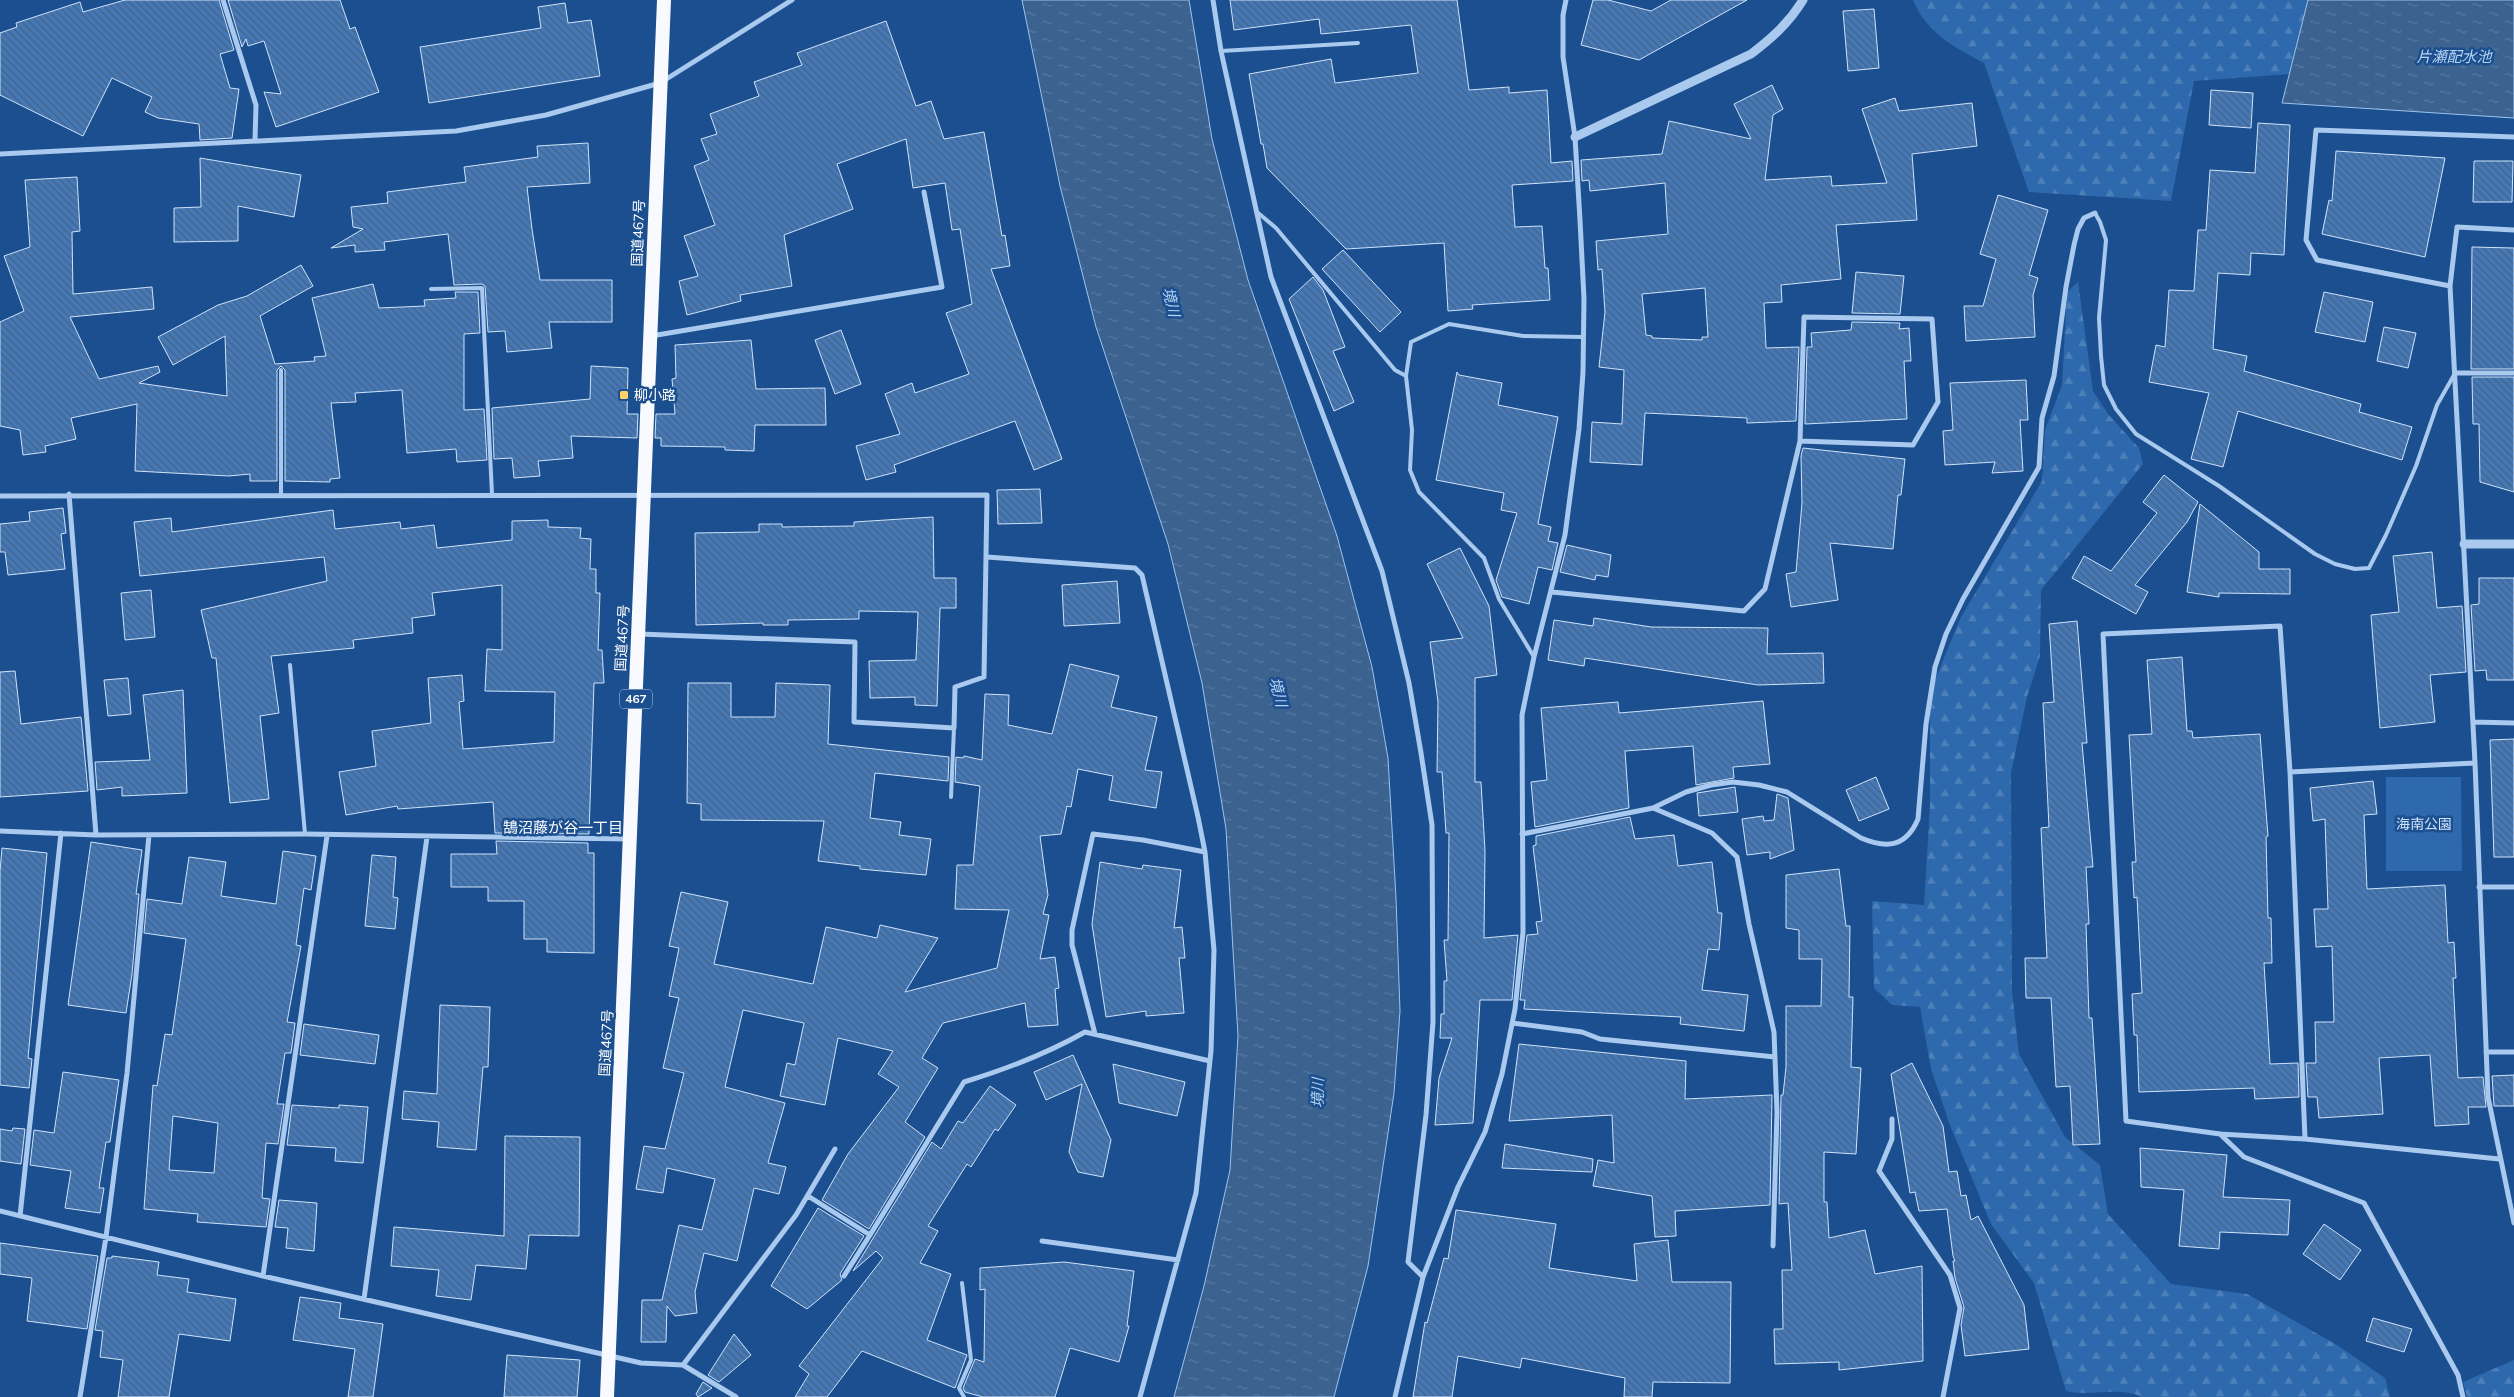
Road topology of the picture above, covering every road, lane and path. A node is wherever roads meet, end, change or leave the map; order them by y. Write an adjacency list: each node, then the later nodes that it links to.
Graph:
1 (224, 0): 12 (street)
2 (664, 0): 9 (highway, 国道467号 / 467)
3 (792, 0): 9 (street)
4 (1213, 0): 8 (street)
5 (1566, 0): 10 (street)
6 (1802, 0): 10 (street)
7 (1358, 43): 8 (lane)
8 (1221, 51): 15 (street)
9 (660, 83): 12 (street); 20 (highway, 国道467号 / 467)
10 (1575, 137): 21 (street)
11 (2514, 137): 18 (street)
12 (255, 140): 13 (street)
13 (0, 154)
14 (924, 192): 20 (street)
15 (1254, 210): 25 (lane); 81 (street)
16 (2094, 213): 23 (lane); 45 (street)
17 (2514, 230): 18 (street)
18 (2450, 286): 23 (street)
19 (431, 289): 29 (lane)
20 (650, 336): 30 (highway, 国道467号 / 467)
21 (1583, 337): 25 (lane); 35 (street)
22 (281, 370): 28 (lane)
23 (2455, 373): 24 (street); 32 (street)
24 (2514, 373)
25 (1406, 376): 37 (lane)
26 (1800, 441): 26 (street); 35 (street)
27 (69, 494): 28 (street); 31 (street); 48 (street)
28 (281, 494): 29 (street)
29 (492, 494): 30 (street)
30 (645, 494): 34 (street); 36 (highway, 国道467号 / 467)
31 (0, 496)
32 (2464, 544): 33 (street); 39 (street)
33 (2514, 544)
34 (987, 557): 41 (street); 55 (street)
35 (1552, 592): 37 (street)
36 (639, 634): 41 (street); 54 (highway, 国道467号 / 467)
37 (1534, 657): 50 (street)
38 (290, 665): 49 (lane)
39 (2473, 722): 40 (street); 42 (street)
40 (2514, 723)
41 (954, 728): 44 (lane)
42 (2475, 763): 43 (street); 56 (street)
43 (2290, 772): 65 (street); 66 (street)
44 (951, 797)
45 (1653, 808): 50 (street); 62 (street)
46 (0, 831): 47 (street)
47 (61, 833): 48 (street); 71 (street)
48 (96, 834): 51 (street)
49 (305, 834): 51 (street); 52 (street)
50 (1522, 834): 58 (street)
51 (149, 835): 75 (street)
52 (327, 836): 53 (street); 79 (street)
53 (427, 837): 54 (street); 83 (street)
54 (630, 839): 84 (highway, 国道467号 / 467)
55 (1205, 852): 59 (street); 63 (street)
56 (2479, 887): 57 (street); 60 (street)
57 (2514, 887)
58 (1512, 1023): 62 (street); 81 (street)
59 (1095, 1034): 63 (street); 74 (street)
60 (2486, 1052): 61 (street); 68 (street)
61 (2514, 1052)
62 (1774, 1057): 77 (street)
63 (1210, 1061): 78 (street)
64 (1892, 1119): 92 (street)
65 (2220, 1134): 66 (street); 93 (street)
66 (2305, 1139): 68 (street)
67 (835, 1149): 69 (street)
68 (2499, 1159): 72 (street)
69 (808, 1196): 74 (street); 85 (street)
70 (0, 1211): 71 (street)
71 (20, 1216): 75 (street)
72 (2513, 1216): 73 (street)
73 (2514, 1223)
74 (870, 1235): 80 (street)
75 (106, 1237): 79 (street); 86 (street)
76 (1042, 1241): 78 (street)
77 (1773, 1246)
78 (1178, 1260): 90 (street)
79 (263, 1276): 83 (street)
80 (844, 1276)
81 (1422, 1277): 91 (street)
82 (962, 1283): 89 (lane)
83 (364, 1299): 84 (street)
84 (609, 1354): 85 (street); 87 (highway, 国道467号 / 467)
85 (683, 1365): 88 (street)
86 (80, 1397)
87 (607, 1397)
88 (736, 1397)
89 (964, 1397)
90 (1140, 1397)
91 (1395, 1397)
92 (1943, 1397)
93 (2463, 1397)

